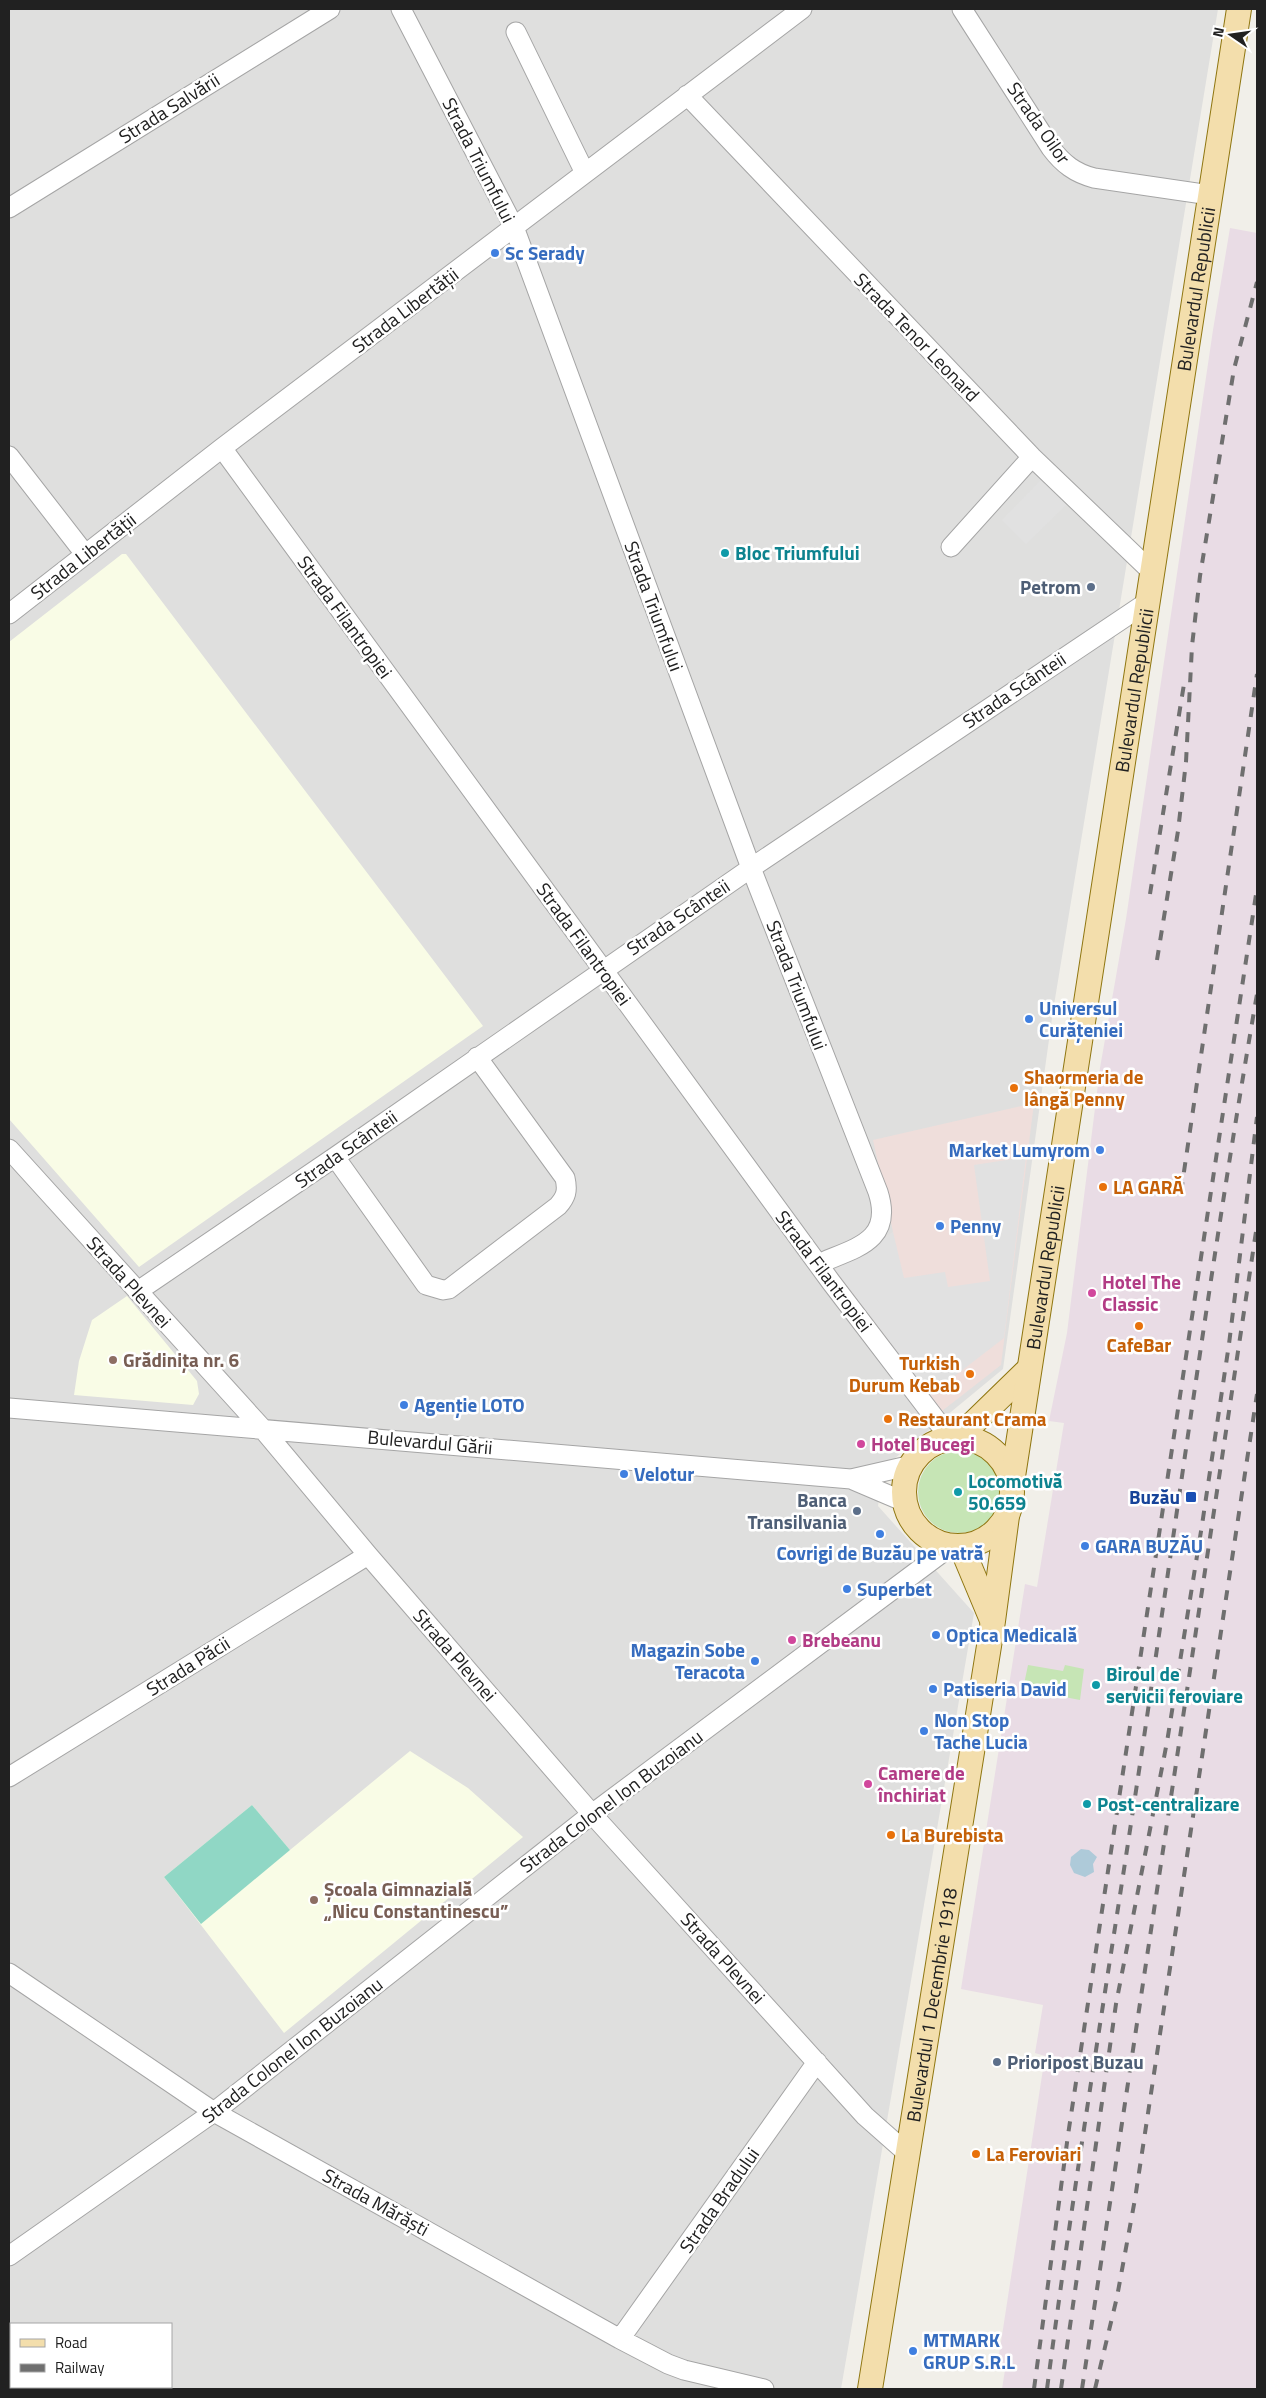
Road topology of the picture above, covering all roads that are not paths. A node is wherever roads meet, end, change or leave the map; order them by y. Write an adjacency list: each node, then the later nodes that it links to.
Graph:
1 (330, 9): 10 (street, Strada Salvării)
2 (401, 9): 11 (street, Strada Triumfului)
3 (802, 9): 7 (street, Strada Libertății)
4 (962, 9): 9 (street, Strada Oilor)
5 (1239, 9): 9 (main road, Bulevardul Republicii)
6 (516, 32): 8 (street)
7 (687, 95): 8 (street, Strada Libertății); 14 (street, Strada Tenor Leonard)
8 (585, 173): 11 (street, Strada Libertății)
9 (1210, 195): 17 (main road, Bulevardul Republicii)
10 (9, 208)
11 (514, 227): 12 (street, Strada Libertății); 20 (street, Strada Triumfului)
12 (222, 448): 16 (street, Strada Libertății); 21 (street, Strada Filantropiei)
13 (9, 456): 16 (street)
14 (1032, 457): 15 (street); 17 (street, Strada Tenor Leonard)
15 (951, 547)
16 (85, 554): 19 (street, Strada Libertății)
17 (1154, 573): 18 (main road, Bulevardul Republicii)
18 (1149, 601): 20 (street, Strada Scânteii); 27 (main road, Bulevardul Republicii)
19 (9, 614)
20 (751, 868): 21 (street, Strada Scânteii); 25 (street, Strada Triumfului)
21 (603, 969): 22 (street, Strada Scânteii); 25 (street, Strada Filantropiei)
22 (477, 1057): 24 (street, Strada Scânteii); 24 (street)
23 (9, 1149): 26 (street, Strada Plevnei)
24 (335, 1157): 26 (street, Strada Scânteii)
25 (818, 1264): 30 (street, Strada Filantropiei)
26 (138, 1291): 29 (street, Strada Plevnei)
27 (1028, 1370): 30 (main road, Bulevardul Republicii); 33 (main road, Bulevardul Republicii)
28 (9, 1408): 29 (street, Bulevardul Gării)
29 (261, 1427): 32 (street, Bulevardul Gării); 37 (street, Strada Plevnei)
30 (954, 1438): 31 (main road); 33 (main road)
31 (912, 1465): 32 (street, Bulevardul Gării); 34 (main road)
32 (851, 1479): 34 (street, Bulevardul Gării)
33 (1012, 1483): 35 (main road)
34 (905, 1502): 36 (main road)
35 (1007, 1516): 36 (main road); 38 (main road, Bulevardul 1 Decembrie 1918)
36 (956, 1546): 38 (main road); 40 (street, Strada Colonel Ion Buzoianu)
37 (368, 1555): 39 (street, Strada Păcii); 40 (street, Strada Plevnei)
38 (993, 1621): 44 (main road, Bulevardul 1 Decembrie 1918)
39 (9, 1777)
40 (592, 1814): 42 (street, Strada Plevnei); 43 (street, Strada Colonel Ion Buzoianu)
41 (9, 1974): 43 (street, Strada Mărăști)
42 (817, 2062): 44 (street, Strada Plevnei); 46 (street, Strada Bradului)
43 (214, 2112): 45 (street, Strada Colonel Ion Buzoianu); 46 (street, Strada Mărăști)
44 (908, 2154): 48 (main road, Bulevardul 1 Decembrie 1918)
45 (9, 2256)
46 (620, 2339): 47 (street, Strada Mărăști)
47 (764, 2389)
48 (870, 2389)

